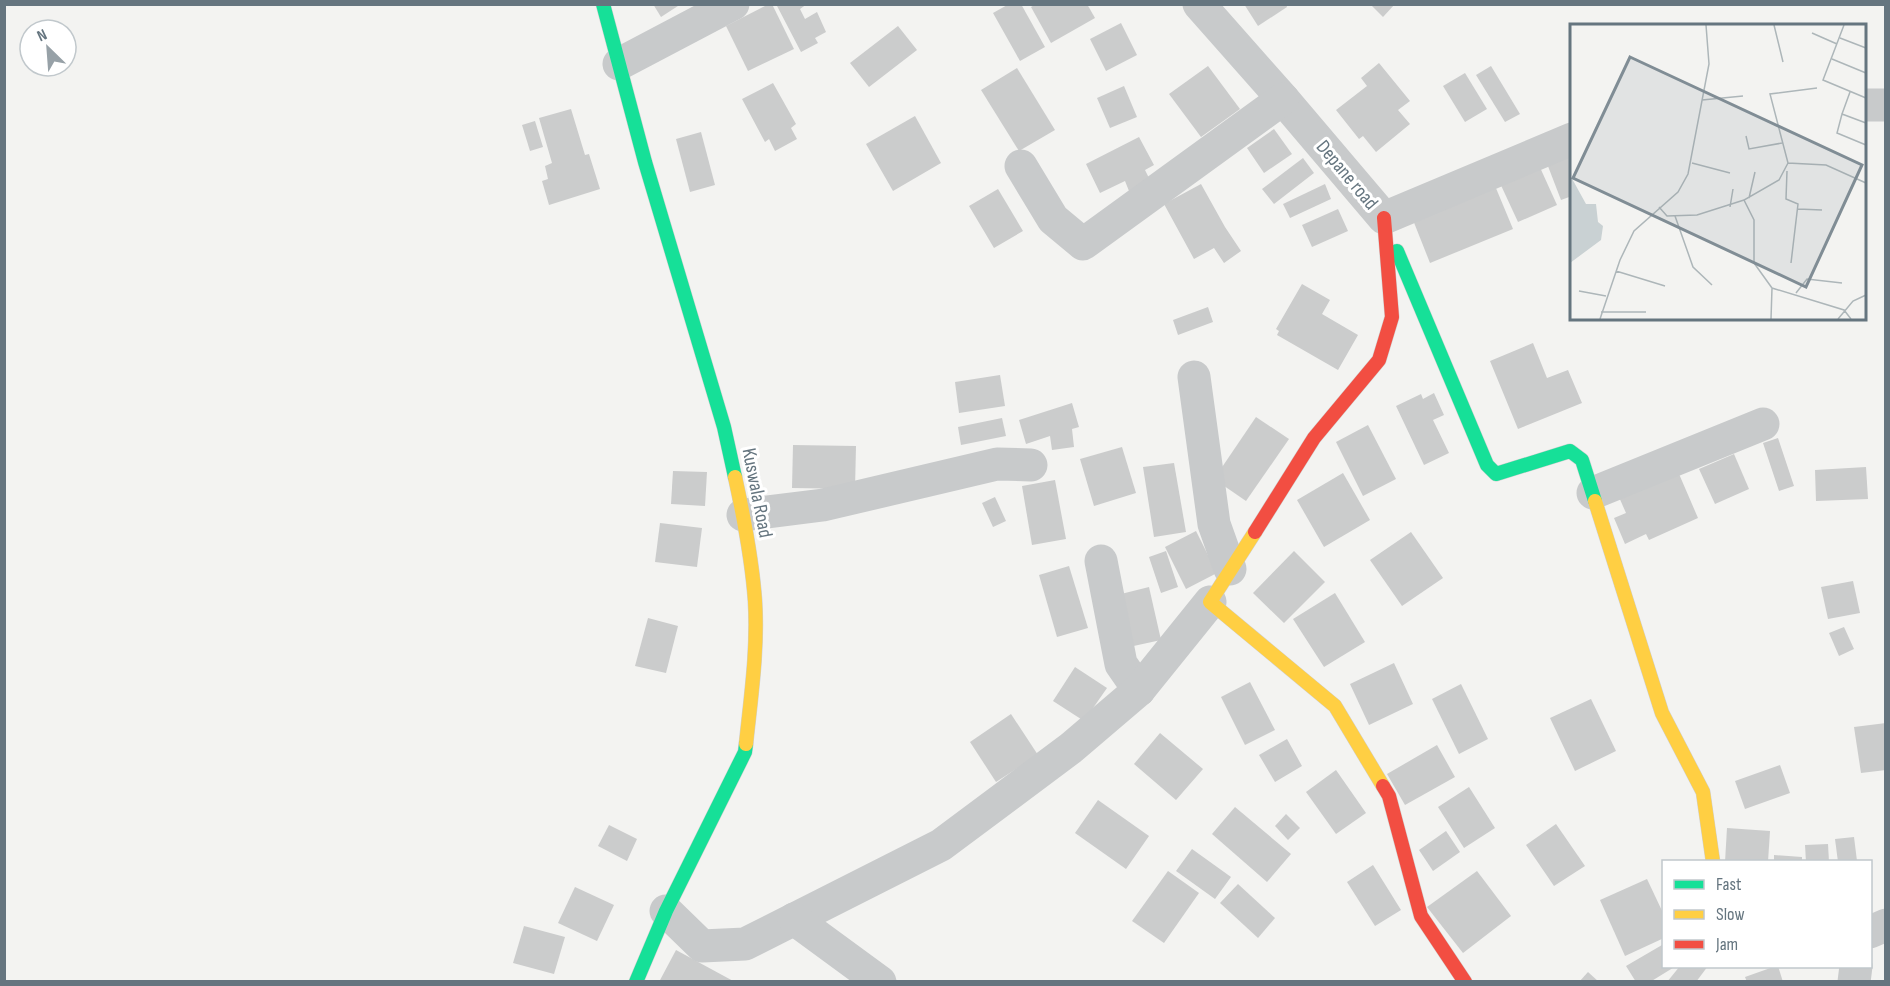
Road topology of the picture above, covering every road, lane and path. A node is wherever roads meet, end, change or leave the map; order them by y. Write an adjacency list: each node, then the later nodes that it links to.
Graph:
1 (603, 4): 4 (street, Kuswala Road)
2 (733, 4): 4 (street)
3 (1199, 4): 5 (street, Depane road)
4 (619, 64): 15 (street, Kuswala Road)
5 (1283, 99): 9 (street); 10 (street, Depane road)
6 (1866, 105): 7 (street)
7 (1886, 105)
8 (1570, 140): 10 (street, Depane road)
9 (1021, 166)
10 (1384, 218): 14 (street); 17 (street)
11 (1194, 377): 17 (street)
12 (1763, 424): 14 (street)
13 (1031, 465): 15 (street)
14 (1593, 493): 20 (street)
15 (743, 515): 21 (street, Kuswala Road)
16 (1101, 561): 19 (street)
17 (1230, 569): 18 (street)
18 (1210, 602): 19 (street); 27 (street)
19 (1139, 690): 22 (street)
20 (1713, 860)
21 (666, 911): 22 (street); 25 (street, Kuswala Road)
22 (794, 919): 26 (street)
23 (1886, 925): 24 (street)
24 (1872, 931)
25 (636, 981)
26 (880, 981)
27 (1464, 981)

